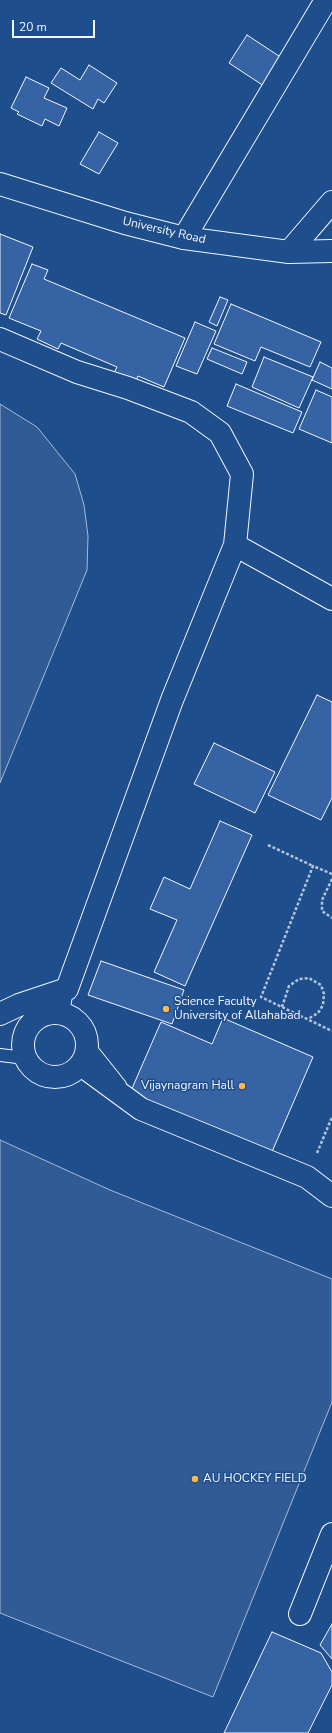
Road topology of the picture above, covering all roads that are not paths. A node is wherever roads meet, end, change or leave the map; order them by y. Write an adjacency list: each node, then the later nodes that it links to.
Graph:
1 (326, 0): 4 (street)
2 (0, 184): 4 (street, University Road)
3 (332, 202): 6 (street)
4 (184, 238): 6 (street, University Road)
5 (332, 251): 6 (street, University Road)
6 (289, 252)
7 (0, 339): 8 (street)
8 (235, 545): 9 (street); 10 (street)
9 (332, 599)
10 (67, 989): 11 (street); 12 (lane)
11 (0, 1014)
12 (63, 1014): 14 (street); 15 (street)
13 (0, 1055): 15 (lane)
14 (84, 1055): 15 (street); 16 (street)
15 (25, 1058)
16 (332, 1196)
17 (332, 1534): 18 (street)
18 (300, 1614)

